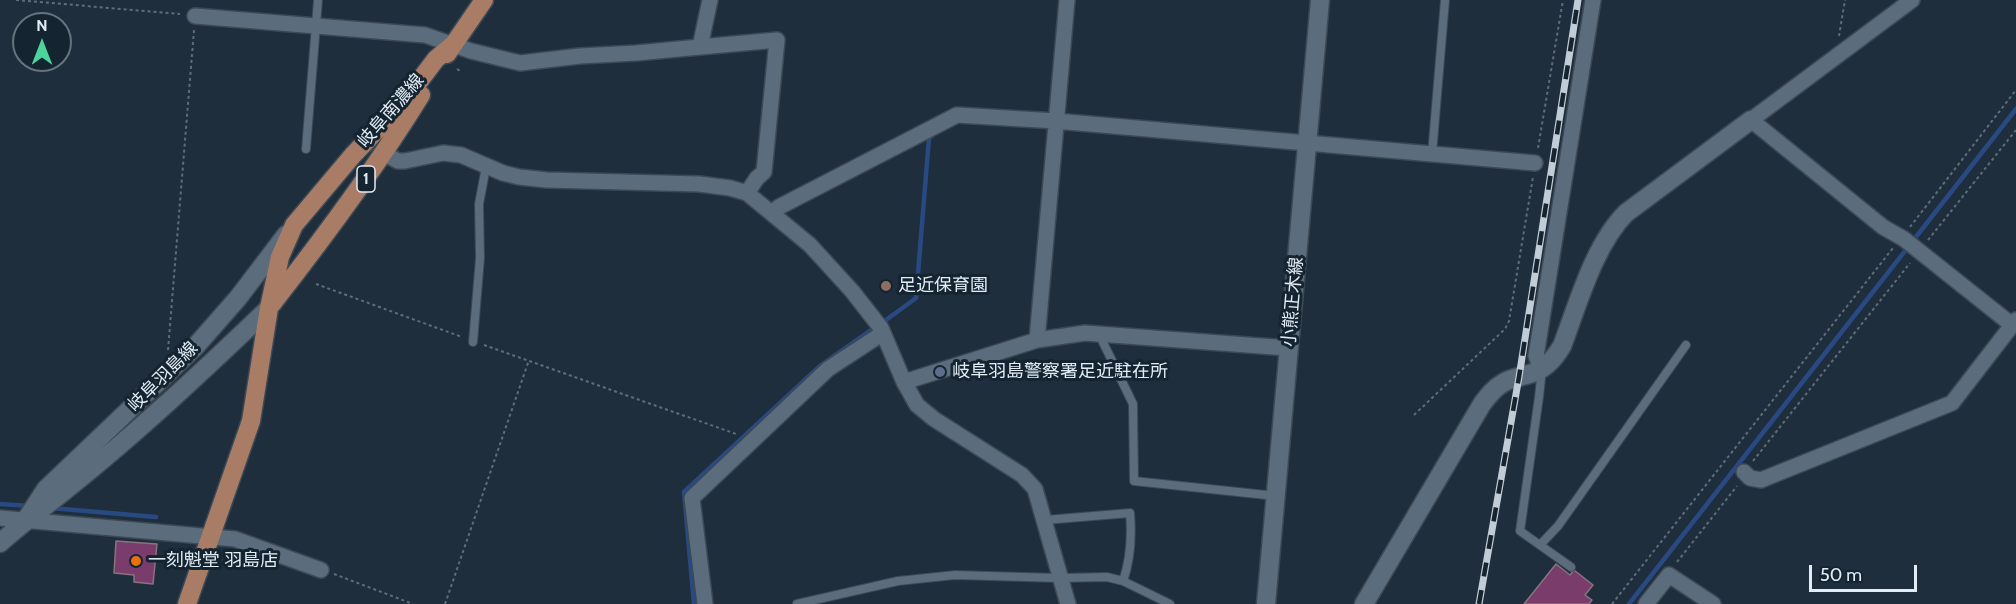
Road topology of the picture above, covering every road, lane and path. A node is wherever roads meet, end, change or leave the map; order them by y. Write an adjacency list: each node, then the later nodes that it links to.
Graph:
1 (16, 0): 12 (path)
2 (318, 0): 13 (lane)
3 (484, 0): 14 (main road, 岐阜南濃線 / 1)
4 (710, 0): 15 (street)
5 (1067, 0): 19 (street)
6 (1320, 0): 21 (main road, 小熊正木線)
7 (1445, 0): 24 (lane)
8 (1563, 0): 25 (path)
9 (1593, 0): 43 (street)
10 (1845, 0): 16 (path)
11 (1912, 0): 16 (street)
12 (195, 16): 13 (street); 42 (path)
13 (316, 26): 14 (street); 22 (lane)
14 (453, 44): 15 (street); 23 (main road, 岐阜南濃線 / 1); 29 (main road, 岐阜南濃線 / 1)
15 (700, 47): 27 (street)
16 (1843, 52): 18 (street)
17 (2016, 90): 30 (path)
18 (1751, 120): 30 (street); 43 (main road)
19 (1056, 121): 21 (street); 28 (street); 37 (street)
20 (2016, 130): 31 (path)
21 (1307, 143): 24 (street); 40 (main road, 小熊正木線)
22 (306, 149)
23 (385, 154): 26 (street); 33 (main road, 岐阜南濃線 / 1)
24 (1432, 154): 25 (street)
25 (1535, 163): 45 (path)
26 (486, 167): 27 (street); 38 (lane)
27 (747, 193): 28 (street)
28 (772, 213): 35 (street)
29 (294, 225): 33 (main road, 岐阜南濃線 / 1); 42 (main road, 岐阜羽島線)
30 (1902, 239): 31 (street); 69 (path)
31 (1918, 251): 34 (street); 47 (path)
32 (316, 284): 38 (path)
33 (269, 308): 50 (main road, 岐阜羽島線); 52 (main road, 岐阜南濃線 / 1)
34 (2014, 322): 47 (street)
35 (883, 333): 44 (street); 46 (street)
36 (1099, 334): 37 (street); 40 (street); 48 (lane)
37 (1037, 340): 44 (street)
38 (473, 342): 41 (path)
39 (1686, 345): 54 (lane)
40 (1288, 348): 48 (main road, 小熊正木線)
41 (530, 360): 46 (path); 62 (path)
42 (173, 369): 50 (main road, 岐阜羽島線)
43 (1540, 369): 54 (lane); 68 (main road)
44 (904, 382): 51 (street)
45 (1414, 415)
46 (748, 443): 63 (street)
47 (1745, 473): 57 (path)
48 (1276, 496): 67 (main road, 小熊正木線)
49 (0, 518): 50 (street)
50 (25, 520): 52 (street); 53 (main road, 岐阜羽島線)
51 (1045, 520): 58 (street); 59 (lane)
52 (210, 537): 56 (street); 60 (main road, 岐阜南濃線 / 1)
53 (0, 543)
54 (1540, 545): 55 (lane)
55 (1571, 567)
56 (321, 570): 61 (path)
57 (1669, 575): 70 (street); 71 (street)
58 (1059, 578): 59 (lane); 64 (lane); 65 (street)
59 (1123, 580): 66 (lane)
60 (187, 604)
61 (413, 604)
62 (445, 604)
63 (705, 604)
64 (797, 604)
65 (1068, 604)
66 (1170, 604)
67 (1266, 604)
68 (1364, 604)
69 (1612, 604)
70 (1646, 604)
71 (1713, 604)

